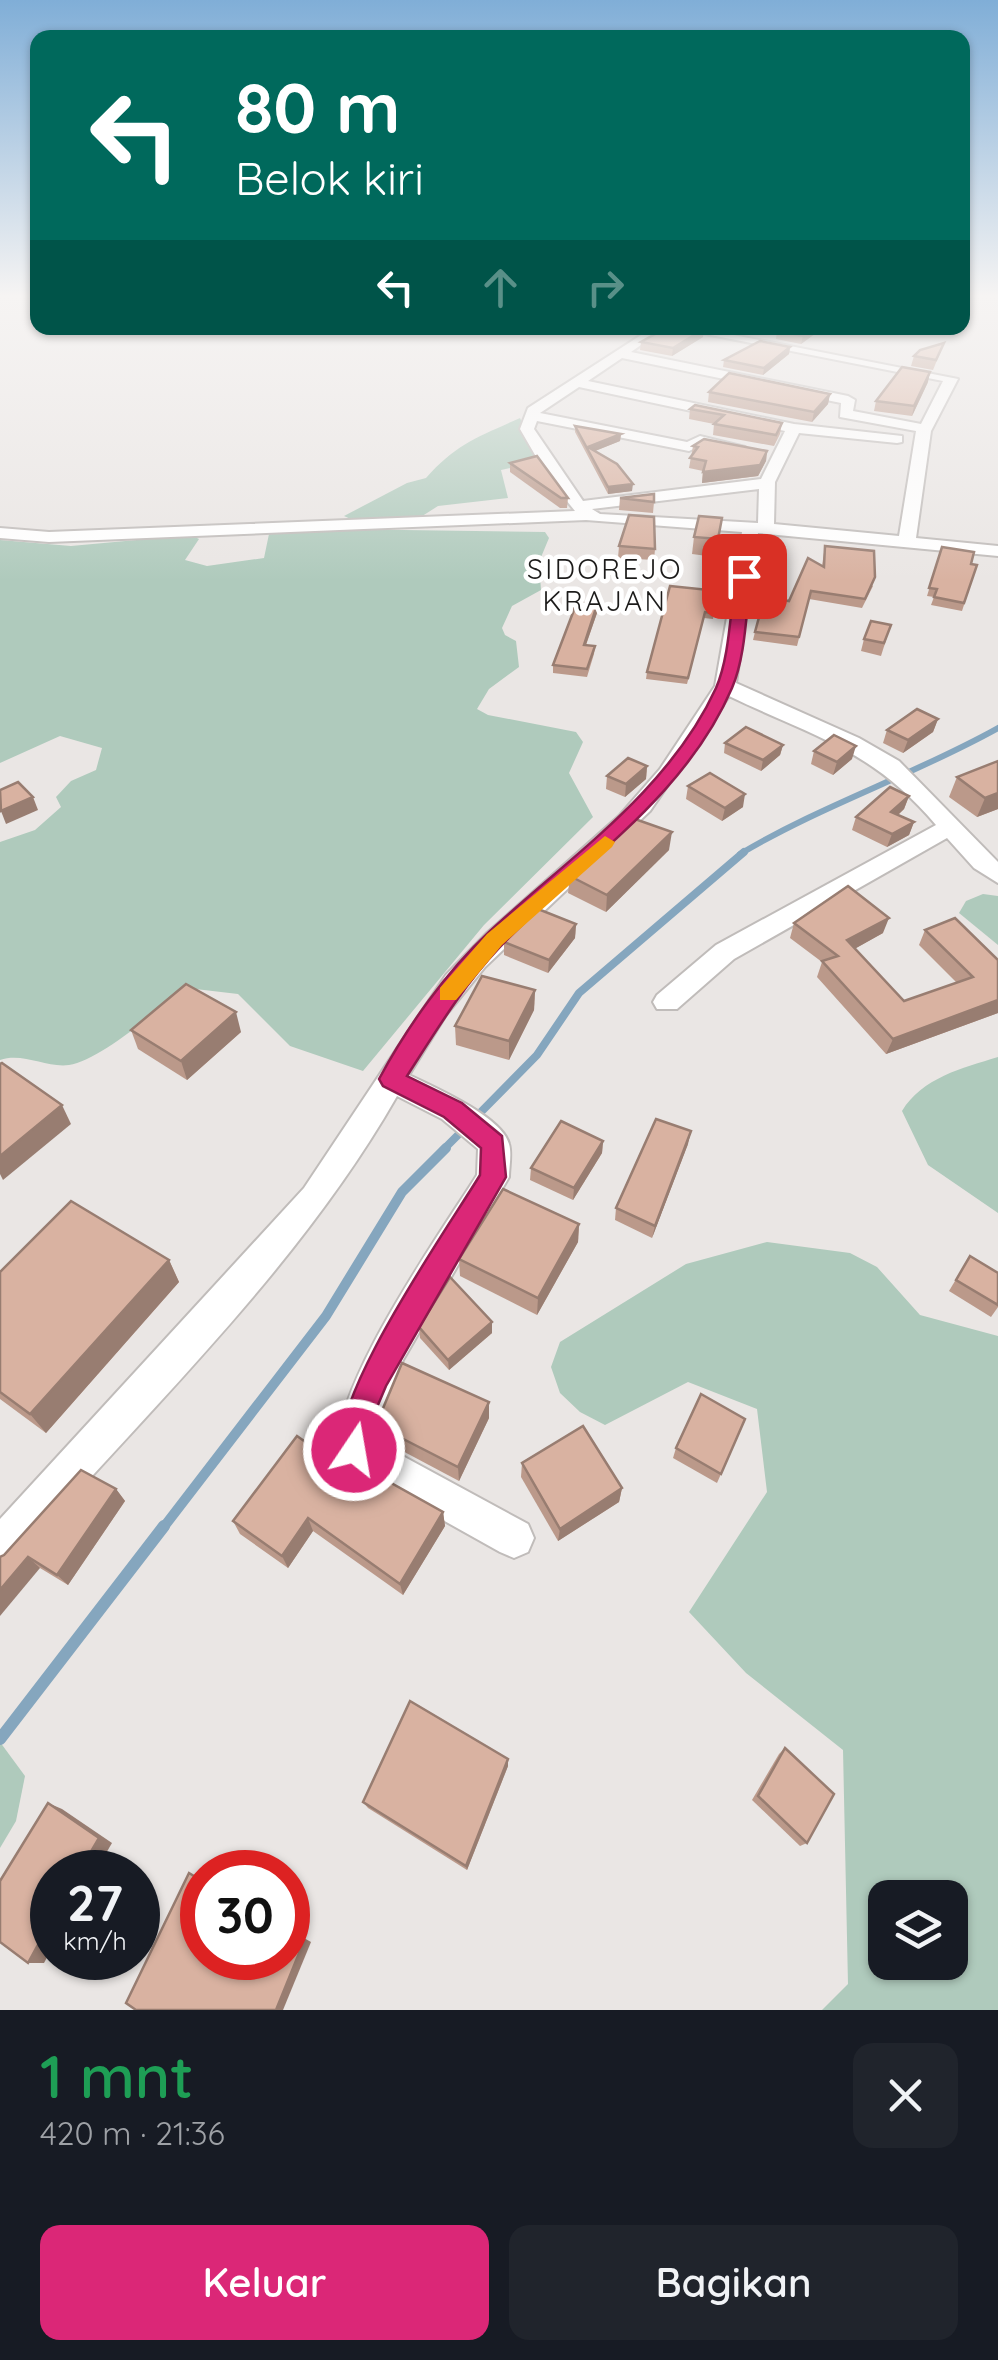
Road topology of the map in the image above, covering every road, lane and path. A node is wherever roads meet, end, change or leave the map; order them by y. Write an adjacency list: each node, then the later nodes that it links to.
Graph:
1 (560, 393): 5 (street)
2 (626, 393): 6 (street)
3 (854, 393): 7 (street)
4 (944, 393): 7 (street)
5 (530, 416): 8 (street); 10 (street)
6 (794, 428): 7 (street); 8 (street)
7 (923, 436): 13 (street)
8 (764, 452): 9 (street)
9 (768, 484): 10 (street); 11 (street)
10 (584, 510): 11 (street); 12 (street)
11 (755, 531): 13 (street); 15 (street)
12 (0, 533)
13 (907, 542): 14 (street)
14 (998, 551)
15 (725, 686): 16 (street); 19 (street)
16 (948, 828): 17 (street); 18 (street)
17 (998, 875)
18 (667, 1002)
19 (392, 1079): 20 (street); 21 (street)
20 (514, 1538)
21 (0, 1548)

